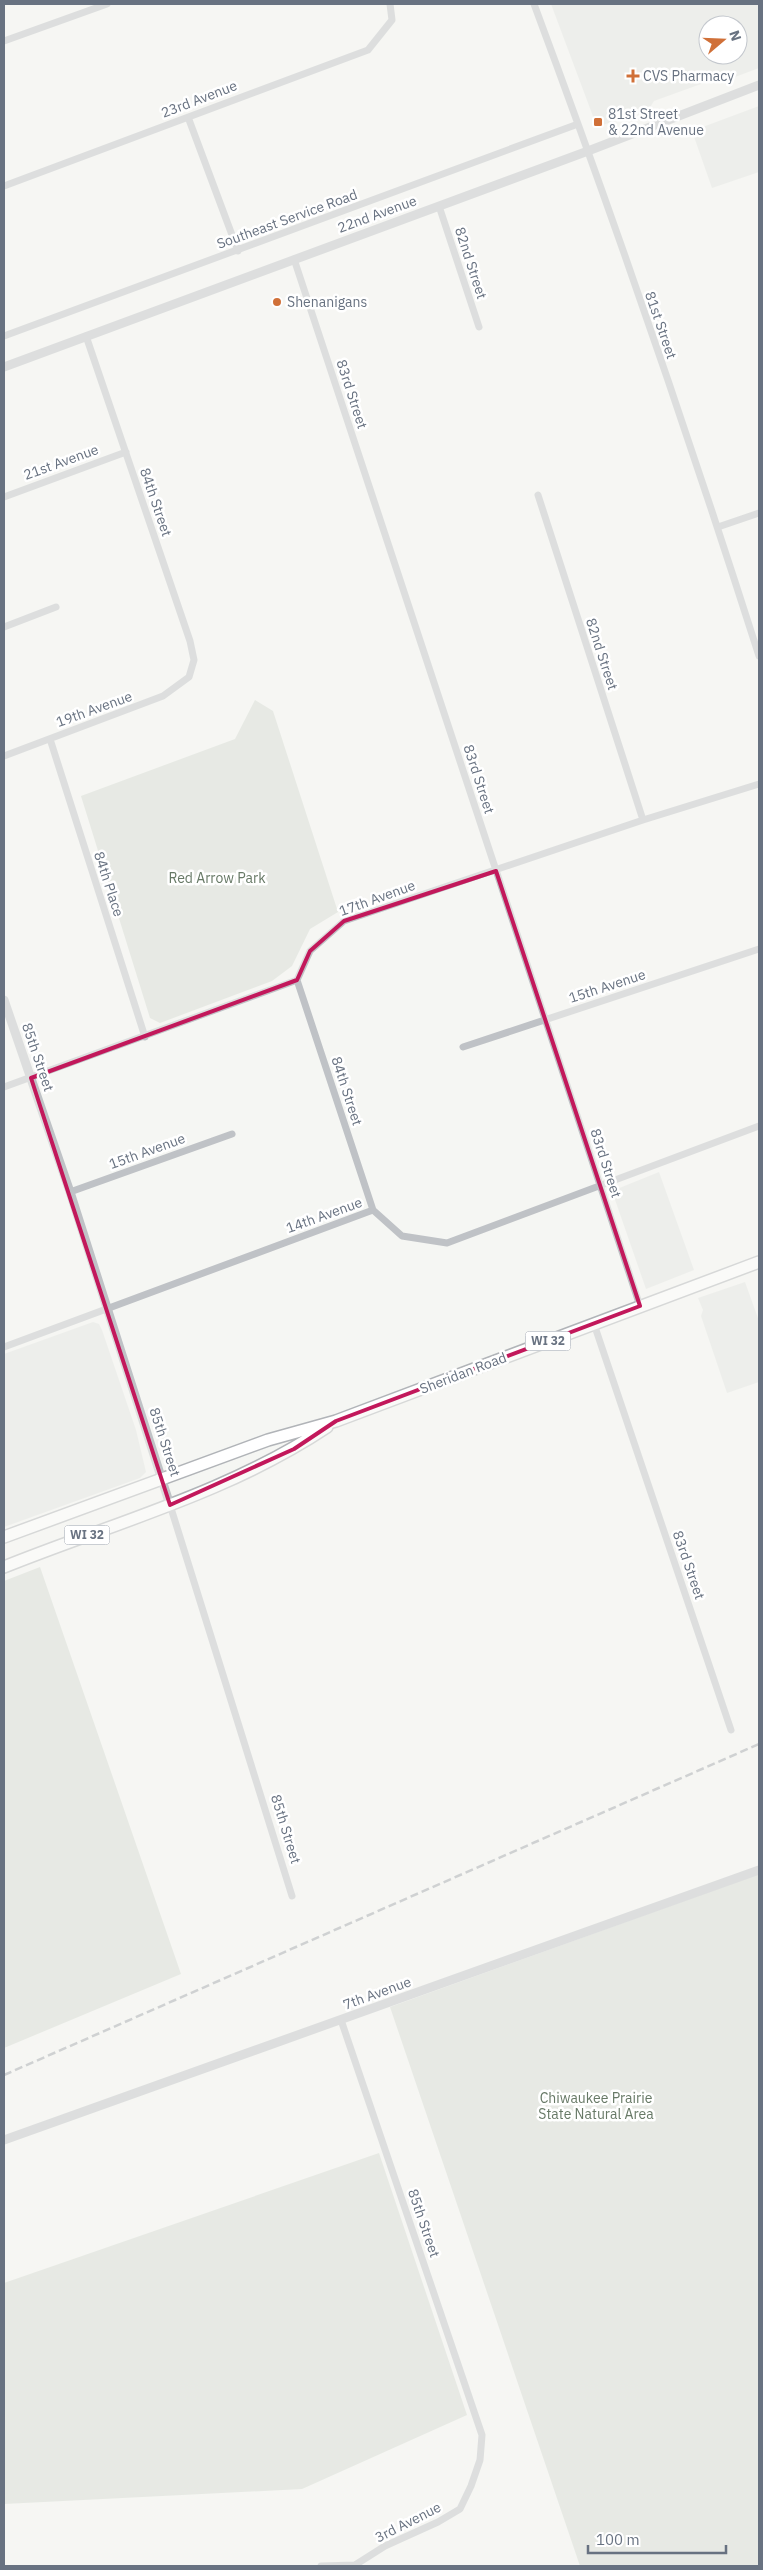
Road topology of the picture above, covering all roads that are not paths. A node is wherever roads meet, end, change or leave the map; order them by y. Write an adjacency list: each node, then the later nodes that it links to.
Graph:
1 (107, 4): 4 (street)
2 (390, 4): 6 (street, 23rd Avenue)
3 (534, 4): 7 (street, 81st Street)
4 (4, 41)
5 (759, 85): 8 (street, 22nd Avenue)
6 (188, 117): 9 (street, 23rd Avenue); 11 (street)
7 (578, 124): 8 (street, 81st Street); 11 (street, Southeast Service Road)
8 (588, 151): 10 (street, 22nd Avenue); 21 (street, 81st Street)
9 (4, 186)
10 (439, 206): 12 (street, 22nd Avenue); 13 (street, 82nd Street)
11 (238, 250): 14 (street, Southeast Service Road)
12 (294, 259): 15 (street, 22nd Avenue); 30 (street, 83rd Street)
13 (479, 328)
14 (4, 336)
15 (86, 336): 16 (street, 22nd Avenue); 17 (street, 84th Street)
16 (4, 366)
17 (126, 452): 19 (street, 21st Avenue); 25 (street, 84th Street)
18 (538, 495): 29 (street, 82nd Street)
19 (4, 497)
20 (759, 513): 21 (street)
21 (718, 527): 24 (street, 81st Street)
22 (56, 607): 23 (street)
23 (4, 626)
24 (759, 656)
25 (189, 677): 26 (street, 19th Avenue)
26 (50, 739): 27 (street, 19th Avenue); 35 (street, 84th Place)
27 (4, 756)
28 (759, 784): 29 (street, 17th Avenue)
29 (643, 820): 30 (street, 17th Avenue)
30 (496, 871): 32 (street, 17th Avenue); 34 (street, 83rd Street)
31 (759, 949): 34 (street, 15th Avenue)
32 (297, 980): 35 (street); 43 (street, 84th Street)
33 (4, 1000): 37 (street, 85th Street)
34 (546, 1020): 36 (street, 15th Avenue); 41 (street, 83rd Street)
35 (145, 1037): 37 (street)
36 (463, 1047)
37 (31, 1078): 38 (street); 42 (street, 85th Street)
38 (4, 1088)
39 (759, 1126): 41 (street, 14th Avenue)
40 (232, 1134): 42 (street, 15th Avenue)
41 (600, 1185): 43 (street, 14th Avenue); 45 (street, 83rd Street)
42 (70, 1192): 46 (street, 85th Street)
43 (373, 1210): 46 (street, 14th Avenue)
44 (759, 1262): 45 (main road, Sheridan Road / WI 32)
45 (640, 1306): 47 (main road, Sheridan Road / WI 32)
46 (107, 1308): 48 (street, 14th Avenue); 50 (street, 85th Street)
47 (594, 1324): 49 (main road, Sheridan Road / WI 32); 54 (street, 83rd Street)
48 (4, 1346)
49 (336, 1421): 50 (main road, Sheridan Road / WI 32); 51 (main road, Sheridan Road / WI 32)
50 (163, 1481): 51 (street, 85th Street); 52 (main road, Sheridan Road / WI 32)
51 (170, 1506): 53 (main road, Sheridan Road / WI 32); 56 (street, 85th Street)
52 (4, 1537)
53 (4, 1567)
54 (731, 1730)
55 (759, 1870): 57 (street, 7th Avenue)
56 (292, 1896)
57 (341, 2020): 58 (street, 7th Avenue); 59 (street, 85th Street)
58 (4, 2140)
59 (482, 2435): 60 (street, 3rd Avenue)
60 (355, 2565): 61 (street, 3rd Avenue)
61 (321, 2566)

